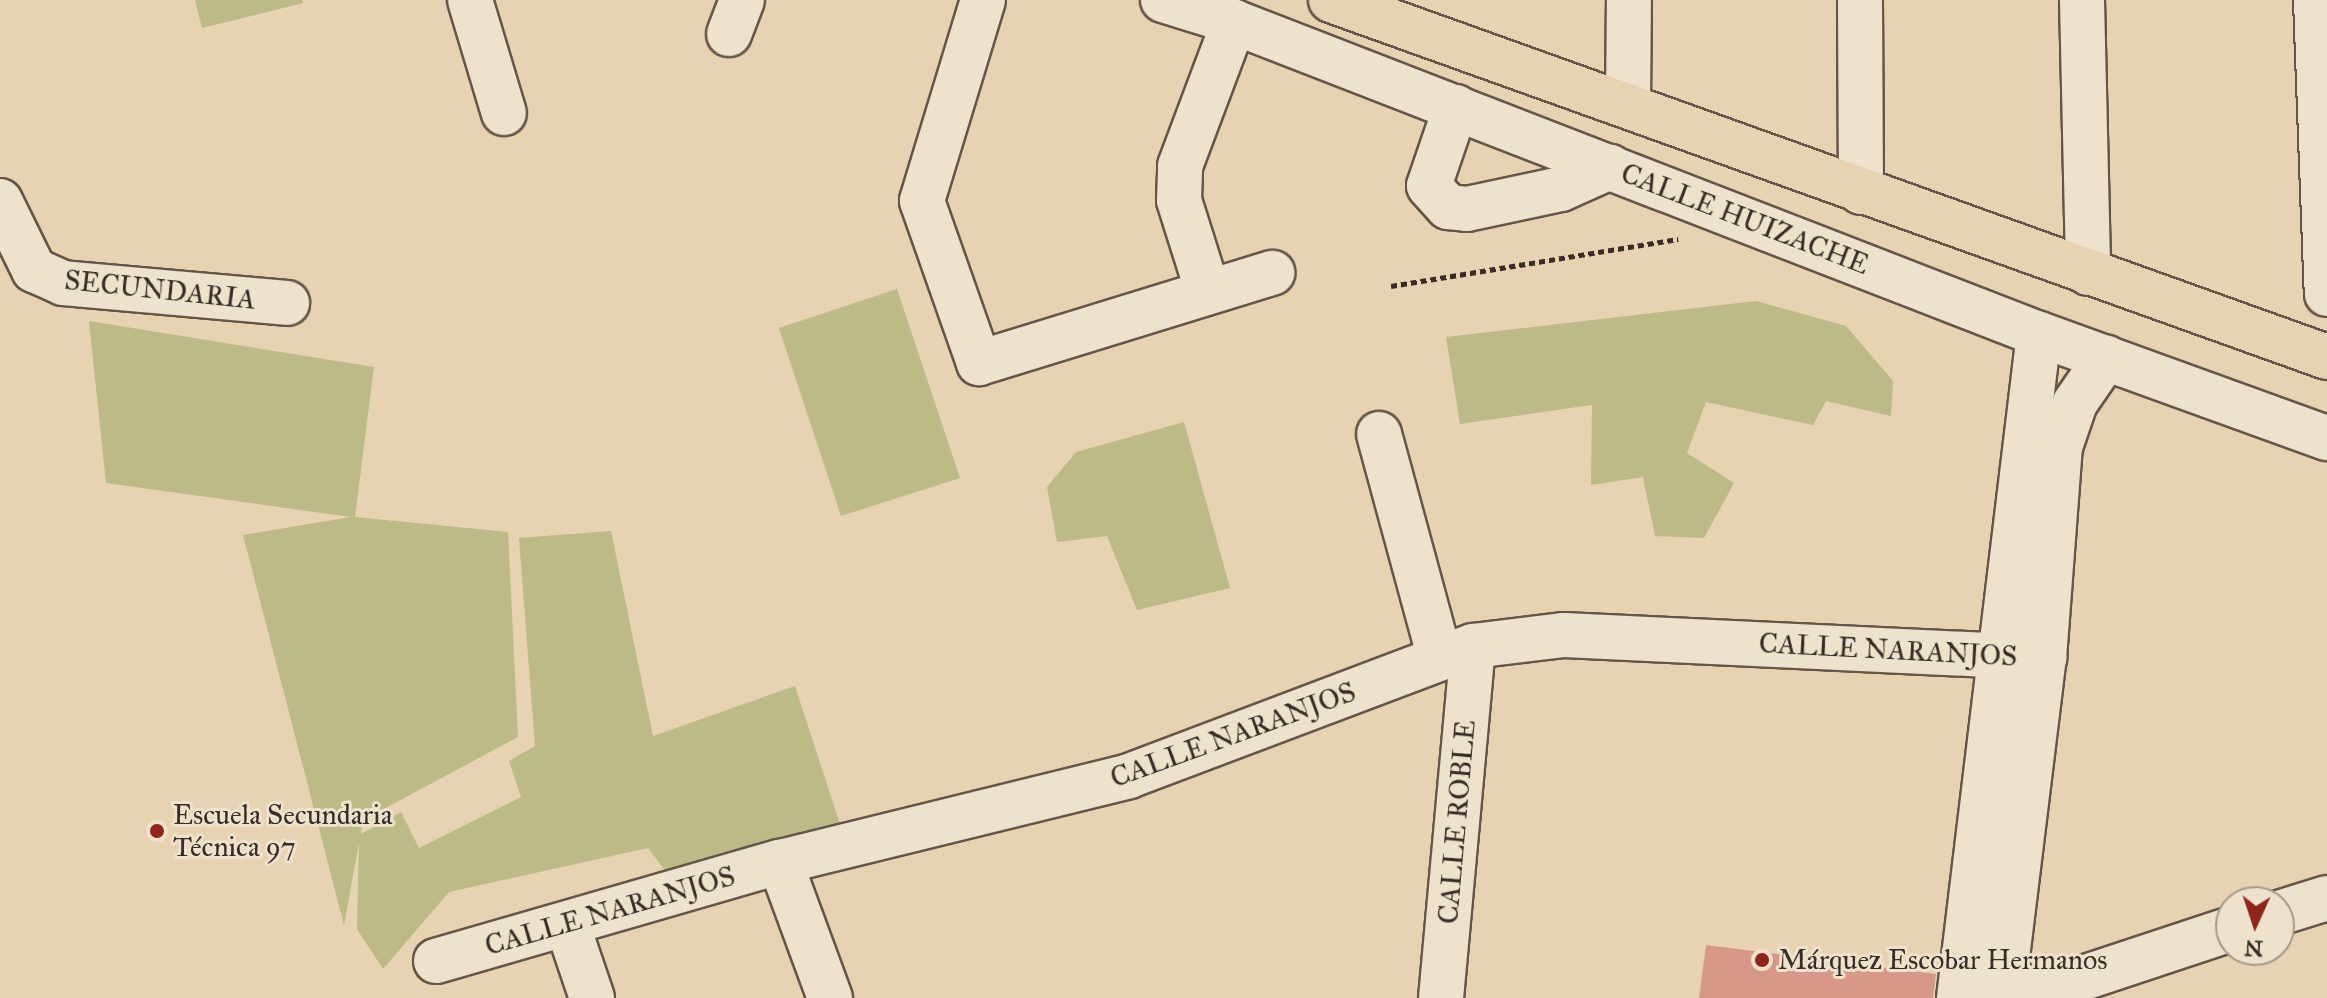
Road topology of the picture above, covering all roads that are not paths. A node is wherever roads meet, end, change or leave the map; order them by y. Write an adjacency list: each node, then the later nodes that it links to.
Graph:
1 (470, 0): 12 (street)
2 (983, 0): 18 (street)
3 (1163, 0): 9 (street, CALLE HUIZACHE)
4 (1331, 0): 10 (main road)
5 (1629, 0): 10 (street)
6 (1860, 0): 14 (street)
7 (2082, 0): 17 (street)
8 (2316, 0): 19 (street)
9 (1234, 22): 11 (street, CALLE HUIZACHE); 18 (street)
10 (1628, 106): 14 (main road)
11 (1456, 107): 13 (street, CALLE HUIZACHE); 13 (street)
12 (504, 113)
13 (1610, 167): 21 (street, CALLE HUIZACHE)
14 (1861, 192): 17 (main road)
15 (0, 201): 20 (street, SECUNDARIA)
16 (1272, 273): 18 (street)
17 (2088, 273): 22 (main road)
18 (1207, 289)
19 (2327, 294)
20 (287, 303)
21 (2039, 334): 23 (street, CALLE HUIZACHE); 27 (street)
22 (2327, 357)
23 (2106, 358): 25 (street, CALLE HUIZACHE); 27 (street)
24 (1379, 434): 26 (street)
25 (2327, 438)
26 (1456, 652): 27 (street, CALLE NARANJOS); 28 (street, CALLE NARANJOS); 38 (street, CALLE ROBLE)
27 (2024, 657): 34 (street); 35 (street)
28 (780, 862): 31 (street, CALLE NARANJOS); 37 (street)
29 (2327, 898): 30 (street)
30 (2295, 908)
31 (567, 924): 33 (street, CALLE NARANJOS); 36 (street)
32 (2215, 934): 35 (street)
33 (436, 961)
34 (1960, 992): 35 (street)
35 (2003, 994)
36 (592, 998)
37 (830, 998)
38 (1441, 998)

